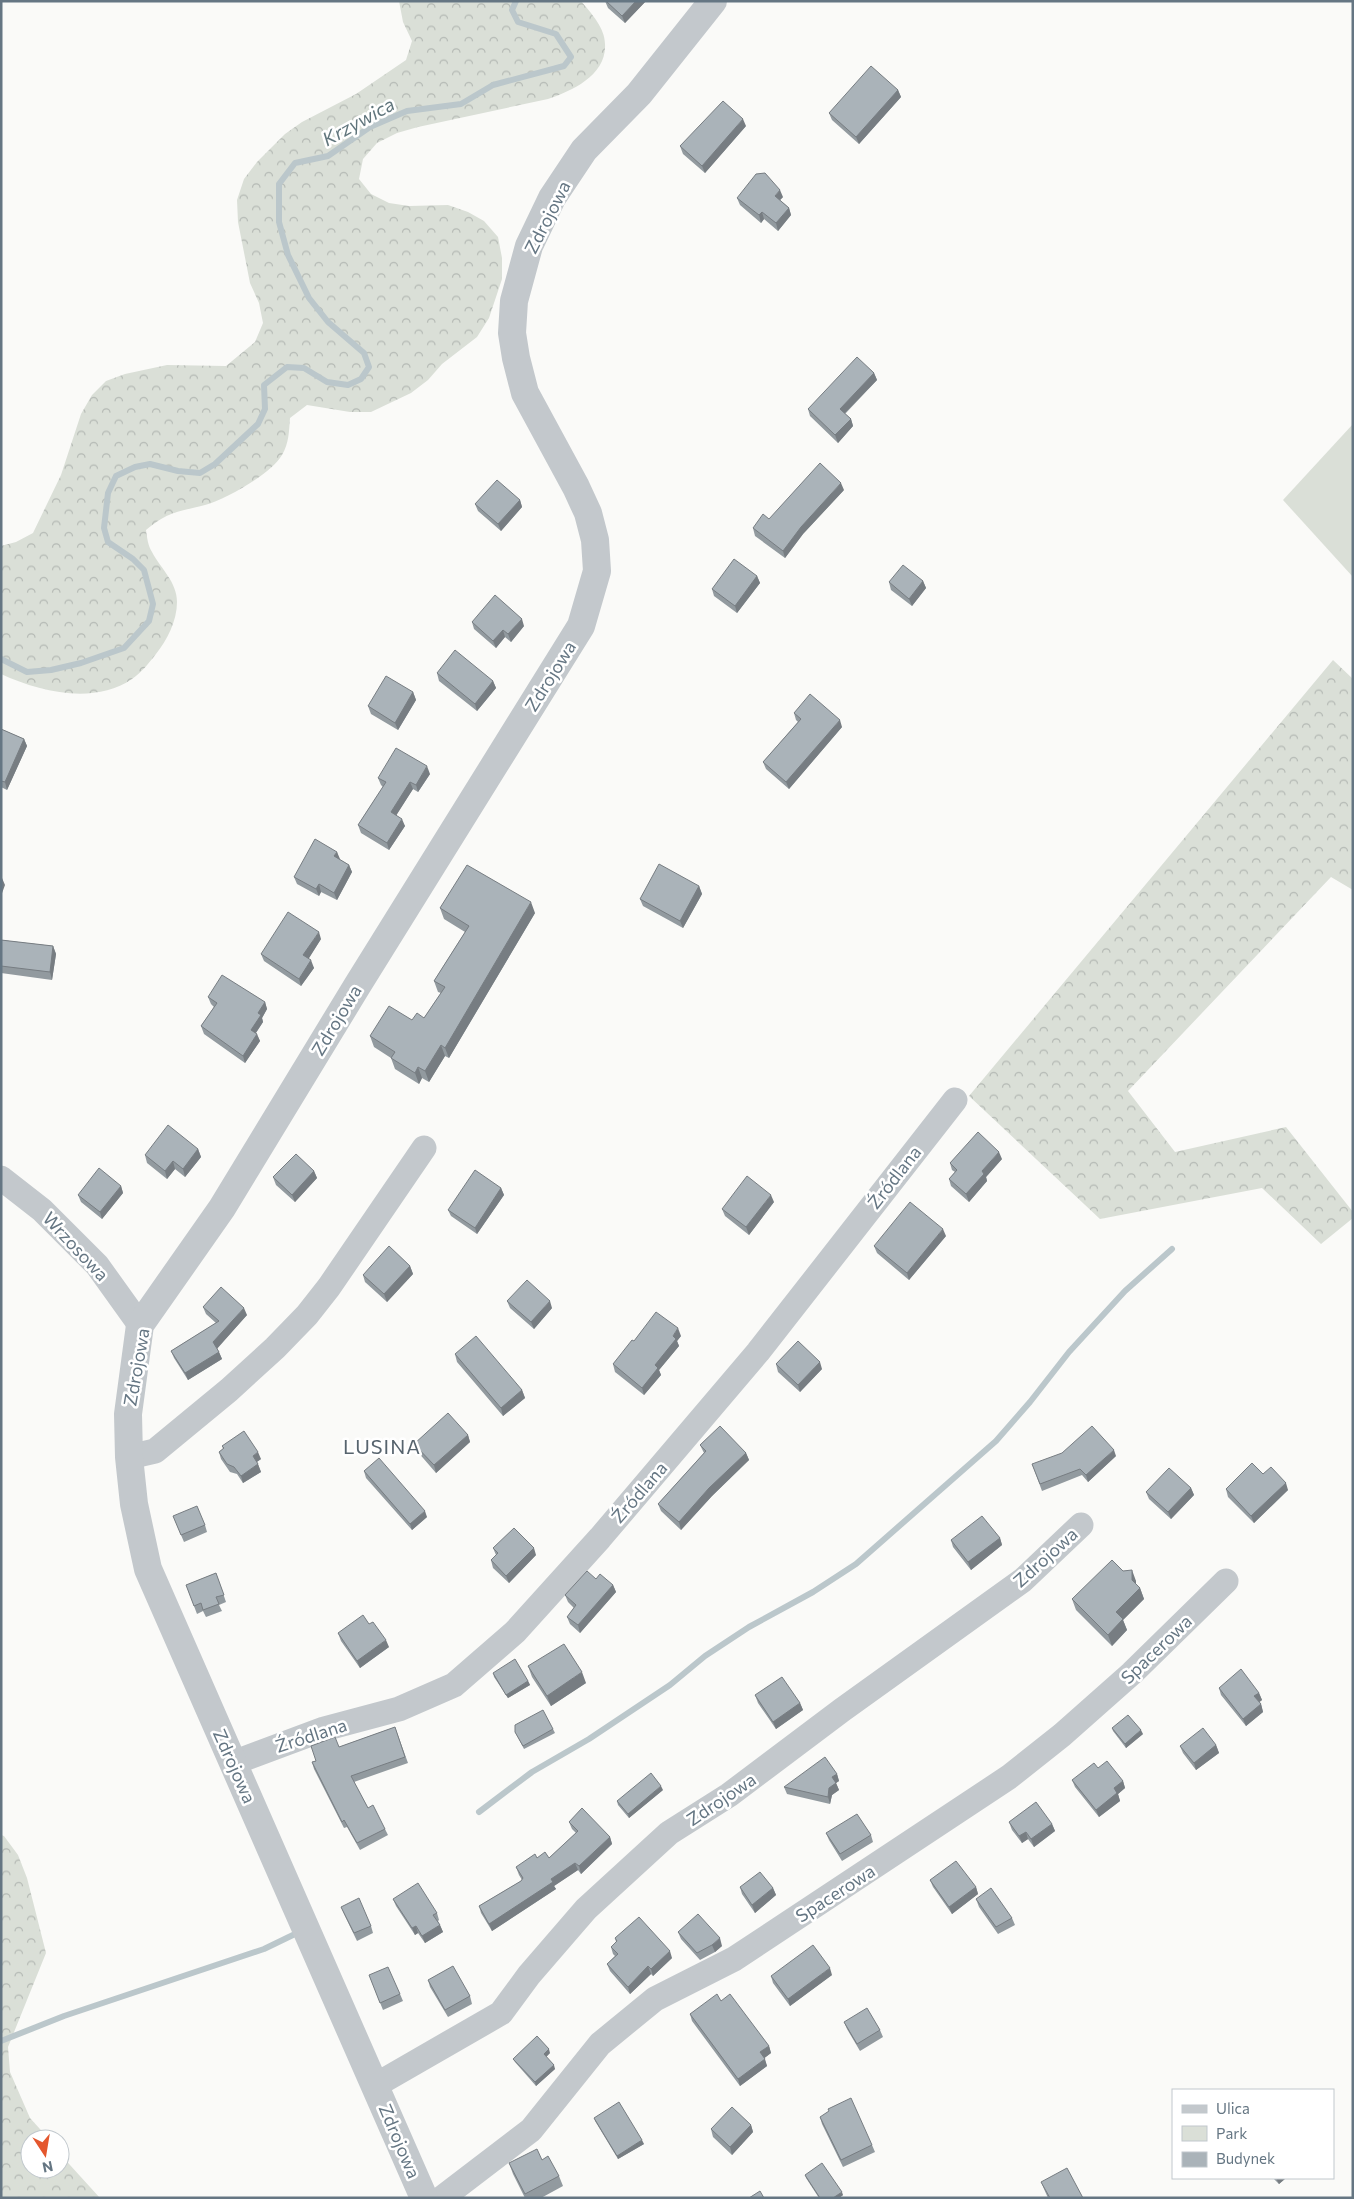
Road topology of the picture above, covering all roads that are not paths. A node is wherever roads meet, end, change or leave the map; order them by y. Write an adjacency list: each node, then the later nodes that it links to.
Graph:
1 (713, 1): 5 (street, Zdrojowa)
2 (954, 1100): 9 (street, Źródlana)
3 (424, 1148): 6 (street)
4 (1, 1178): 5 (street, Wrzosowa)
5 (140, 1325): 6 (street, Zdrojowa)
6 (129, 1457): 9 (street, Zdrojowa)
7 (1081, 1525): 10 (street, Zdrojowa)
8 (1226, 1581): 12 (street, Spacerowa)
9 (233, 1763): 10 (street, Zdrojowa)
10 (376, 2085): 11 (street, Zdrojowa)
11 (424, 2198)
12 (442, 2198)

